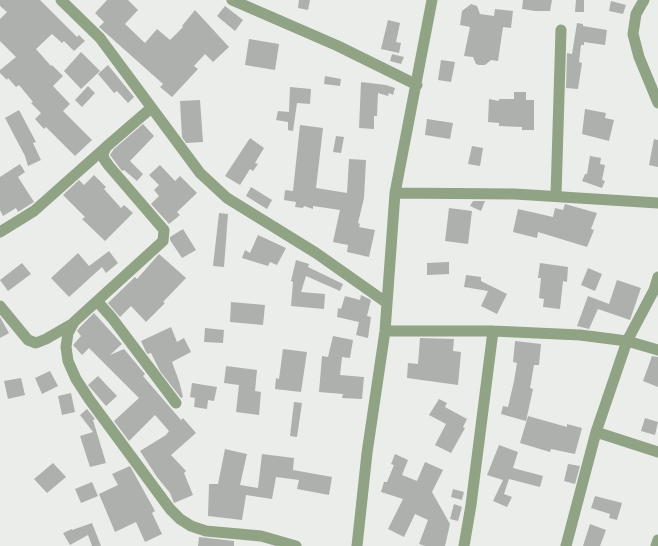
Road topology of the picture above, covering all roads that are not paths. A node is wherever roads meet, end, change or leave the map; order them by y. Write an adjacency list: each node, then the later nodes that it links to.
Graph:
1 (61, 0): 8 (street)
2 (232, 0): 6 (street)
3 (432, 0): 6 (street)
4 (644, 0): 7 (street)
5 (561, 30): 11 (street)
6 (417, 84): 10 (street)
7 (658, 103)
8 (150, 109): 9 (street); 16 (street)
9 (106, 147): 13 (street); 15 (street)
10 (396, 193): 11 (street); 16 (street)
11 (556, 195): 12 (street)
12 (658, 203)
13 (0, 232)
14 (658, 277): 21 (street)
15 (96, 301): 18 (street); 23 (street)
16 (387, 303): 19 (street)
17 (0, 306): 18 (street)
18 (74, 322): 27 (street)
19 (385, 331): 20 (street); 28 (street)
20 (493, 331): 21 (street); 29 (street)
21 (627, 340): 22 (street); 24 (street)
22 (658, 350)
23 (176, 403)
24 (596, 432): 25 (street); 30 (street)
25 (658, 452)
26 (658, 540): 31 (street)
27 (296, 546)
28 (357, 546)
29 (464, 546)
30 (566, 546)
31 (656, 546)

